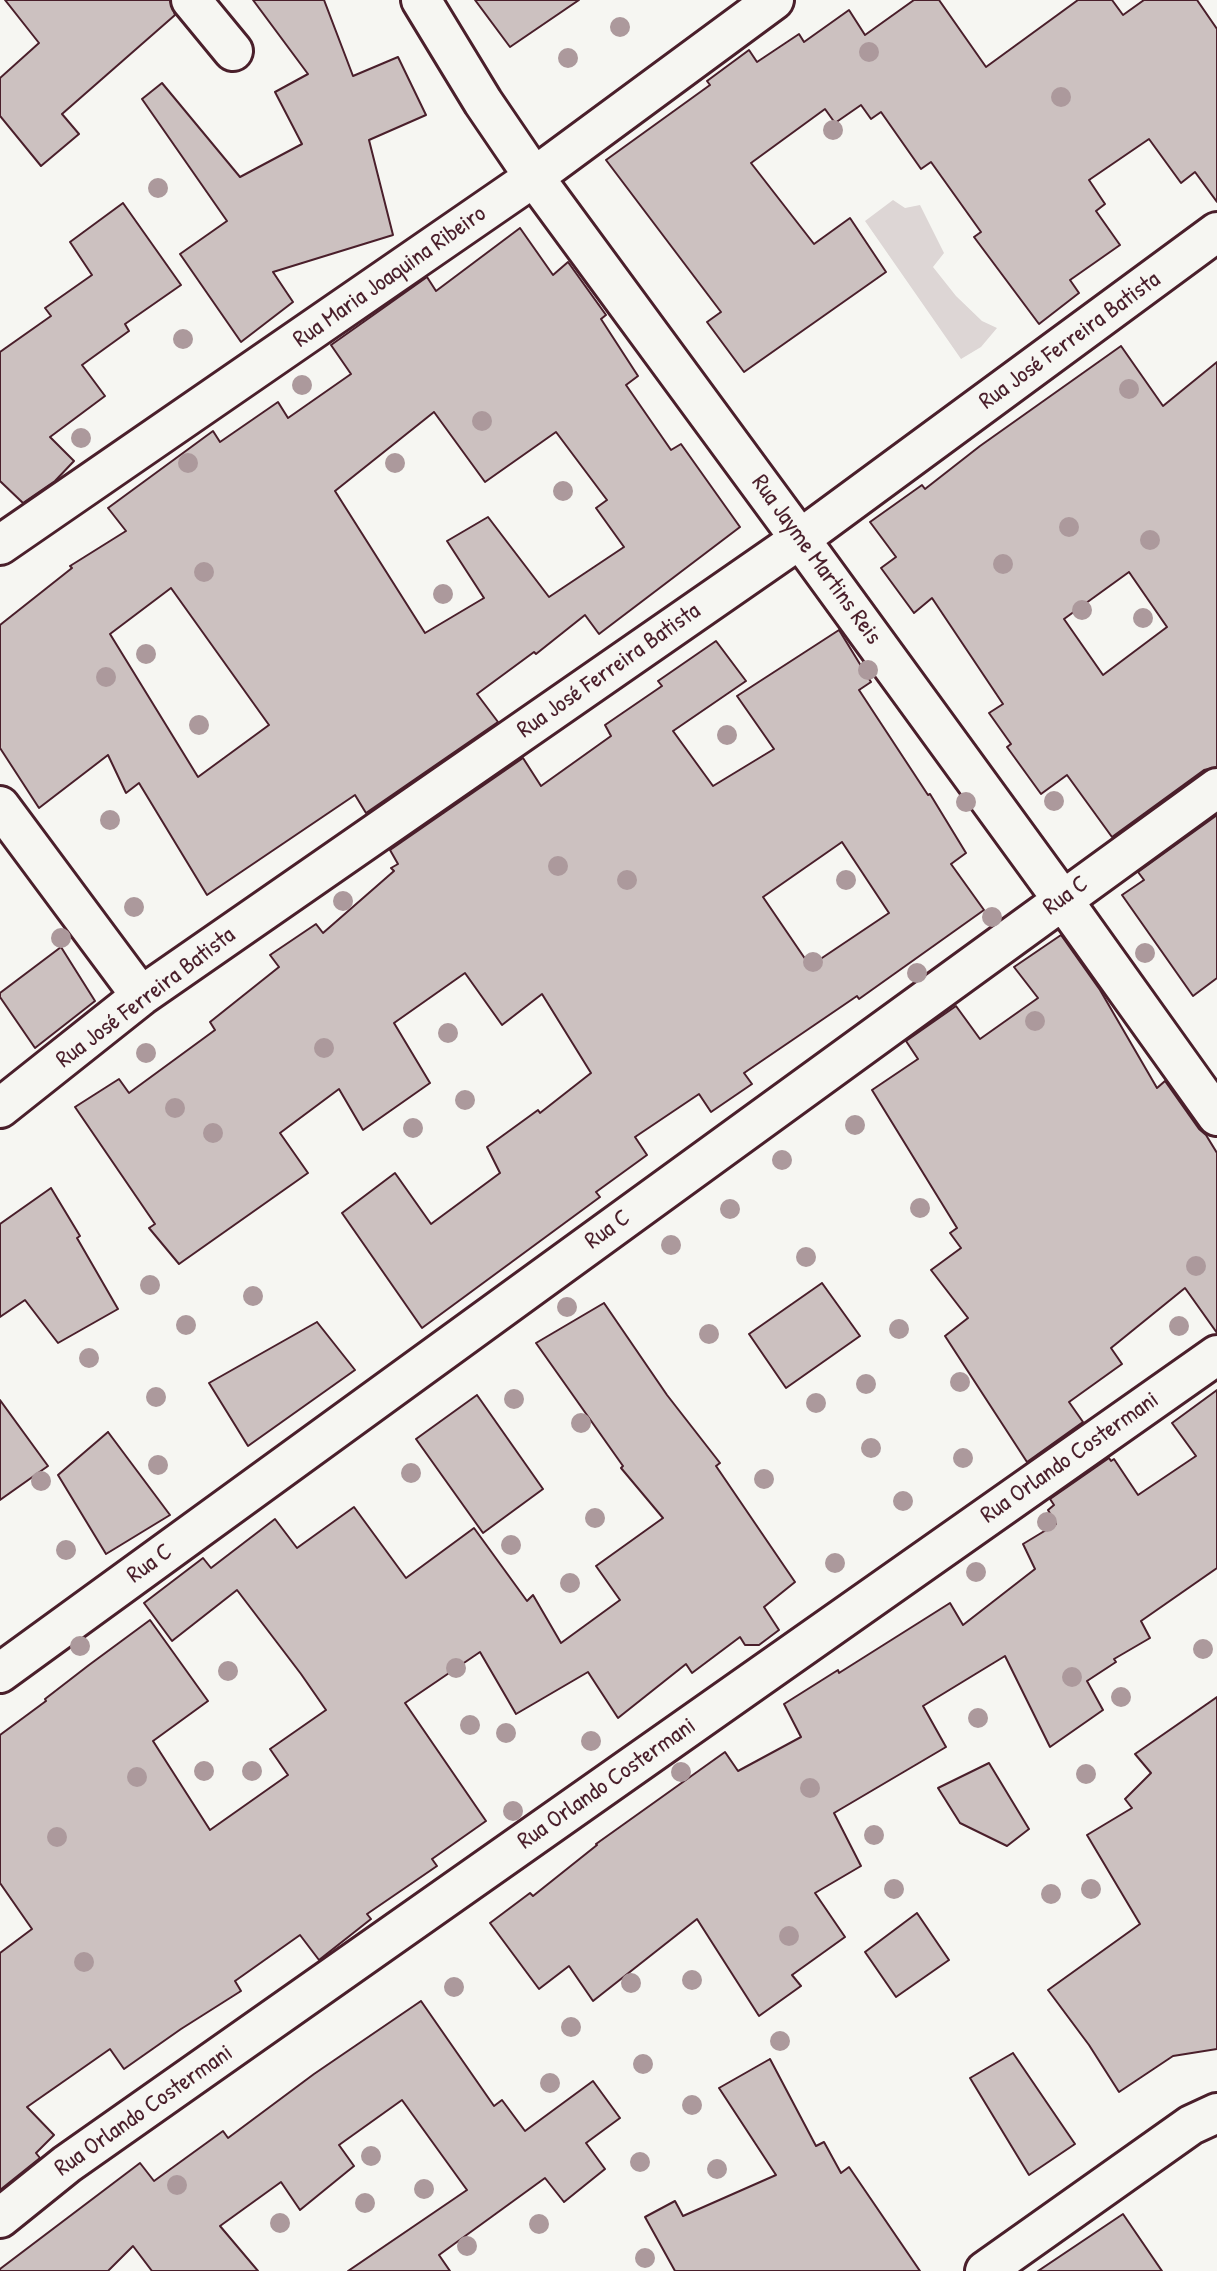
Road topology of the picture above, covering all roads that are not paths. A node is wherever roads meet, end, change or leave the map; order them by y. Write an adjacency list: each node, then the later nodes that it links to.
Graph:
1 (191, 0): 4 (street)
2 (421, 0): 5 (street, Rua Jayme Martins Reis)
3 (774, 0): 5 (street, Rua Maria Joaquina Ribeiro)
4 (233, 51)
5 (534, 177): 7 (street, Rua Jayme Martins Reis); 8 (street, Rua Maria Joaquina Ribeiro)
6 (1217, 232): 7 (street, Rua José Ferreira Batista)
7 (800, 538): 11 (street, Rua Jayme Martins Reis); 12 (street, Rua José Ferreira Batista)
8 (0, 545)
9 (1217, 788): 11 (street, Rua C)
10 (0, 806): 12 (street)
11 (1062, 899): 14 (street, Rua Jayme Martins Reis); 16 (street, Rua C)
12 (141, 996): 13 (street, Rua José Ferreira Batista)
13 (0, 1108)
14 (1217, 1116)
15 (1217, 1354): 18 (street, Rua Orlando Costermani)
16 (0, 1673)
17 (1217, 2113): 19 (street)
18 (0, 2218)
19 (985, 2271)

